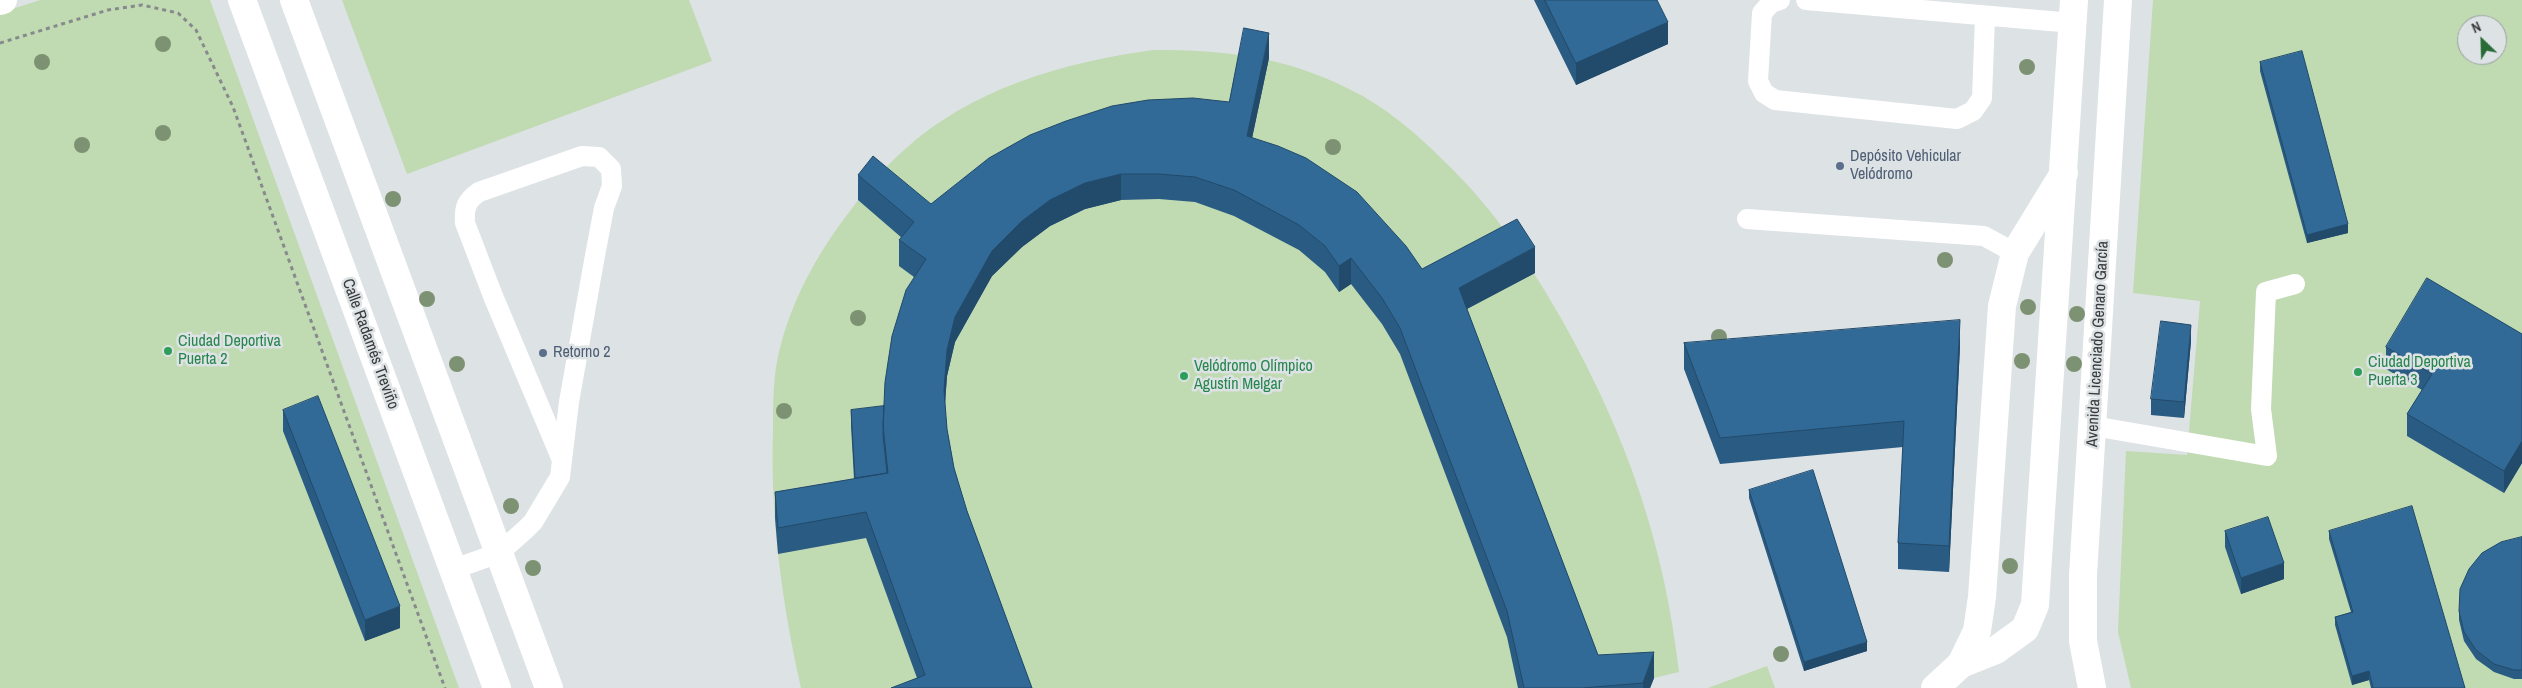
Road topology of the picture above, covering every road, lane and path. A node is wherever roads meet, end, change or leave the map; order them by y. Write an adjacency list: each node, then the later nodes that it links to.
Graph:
1 (242, 0): 16 (street, Calle Radamés Treviño)
2 (294, 0): 15 (street)
3 (1780, 0): 7 (lane)
4 (1806, 0): 7 (lane)
5 (2118, 0): 13 (street, Avenida Licenciado Genaro García)
6 (2073, 12): 7 (lane); 9 (street)
7 (1985, 17)
8 (0, 43): 18 (path)
9 (2064, 172): 11 (street); 17 (street)
10 (1747, 220): 11 (lane)
11 (2015, 253): 17 (street)
12 (2295, 284): 13 (lane)
13 (2093, 426): 22 (street, Avenida Licenciado Genaro García)
14 (562, 460): 14 (lane); 15 (lane)
15 (499, 553): 16 (lane); 20 (street)
16 (454, 569): 19 (street, Calle Radamés Treviño)
17 (1961, 664): 21 (street)
18 (445, 688)
19 (498, 688)
20 (550, 688)
21 (1935, 688)
22 (2092, 688)

